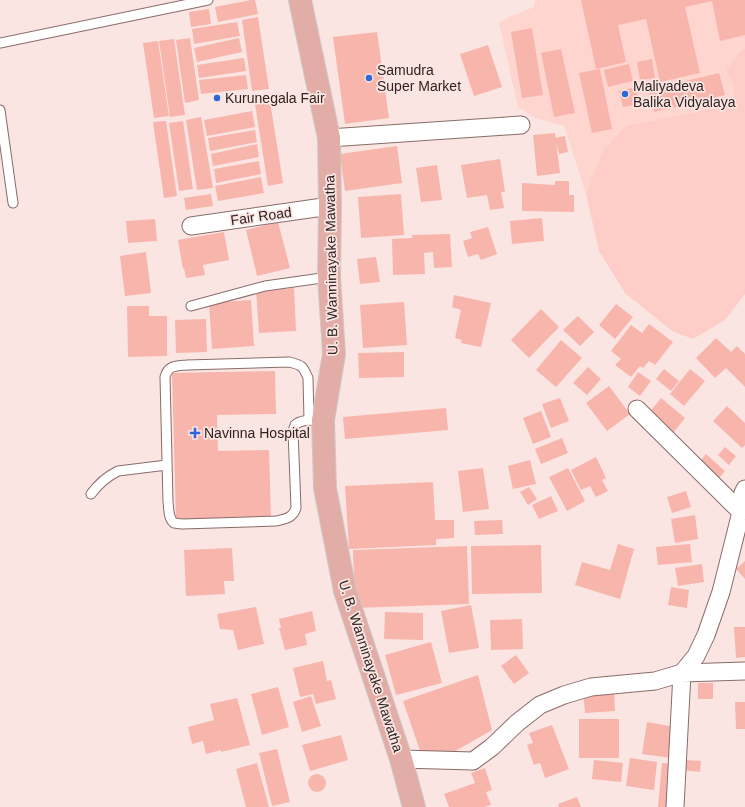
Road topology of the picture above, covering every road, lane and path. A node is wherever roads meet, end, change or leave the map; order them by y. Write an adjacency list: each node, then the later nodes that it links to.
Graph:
1 (208, 0): 3 (lane)
2 (300, 0): 6 (main road, U. B. Wanninayake Mawatha)
3 (0, 43)
4 (0, 110): 7 (lane)
5 (521, 125): 6 (street)
6 (329, 138): 8 (main road, U. B. Wanninayake Mawatha)
7 (13, 203)
8 (330, 206): 9 (street, Fair Road); 10 (main road, U. B. Wanninayake Mawatha)
9 (191, 226)
10 (329, 278): 11 (lane); 13 (main road, U. B. Wanninayake Mawatha)
11 (191, 306)
12 (637, 409): 17 (street)
13 (316, 420): 14 (lane); 14 (lane); 20 (main road, U. B. Wanninayake Mawatha)
14 (167, 464): 16 (lane)
15 (745, 489): 17 (street)
16 (91, 494)
17 (741, 512): 19 (street)
18 (745, 671): 19 (street)
19 (682, 673): 20 (street); 22 (street)
20 (401, 760): 21 (main road, U. B. Wanninayake Mawatha)
21 (414, 807)
22 (675, 807)

